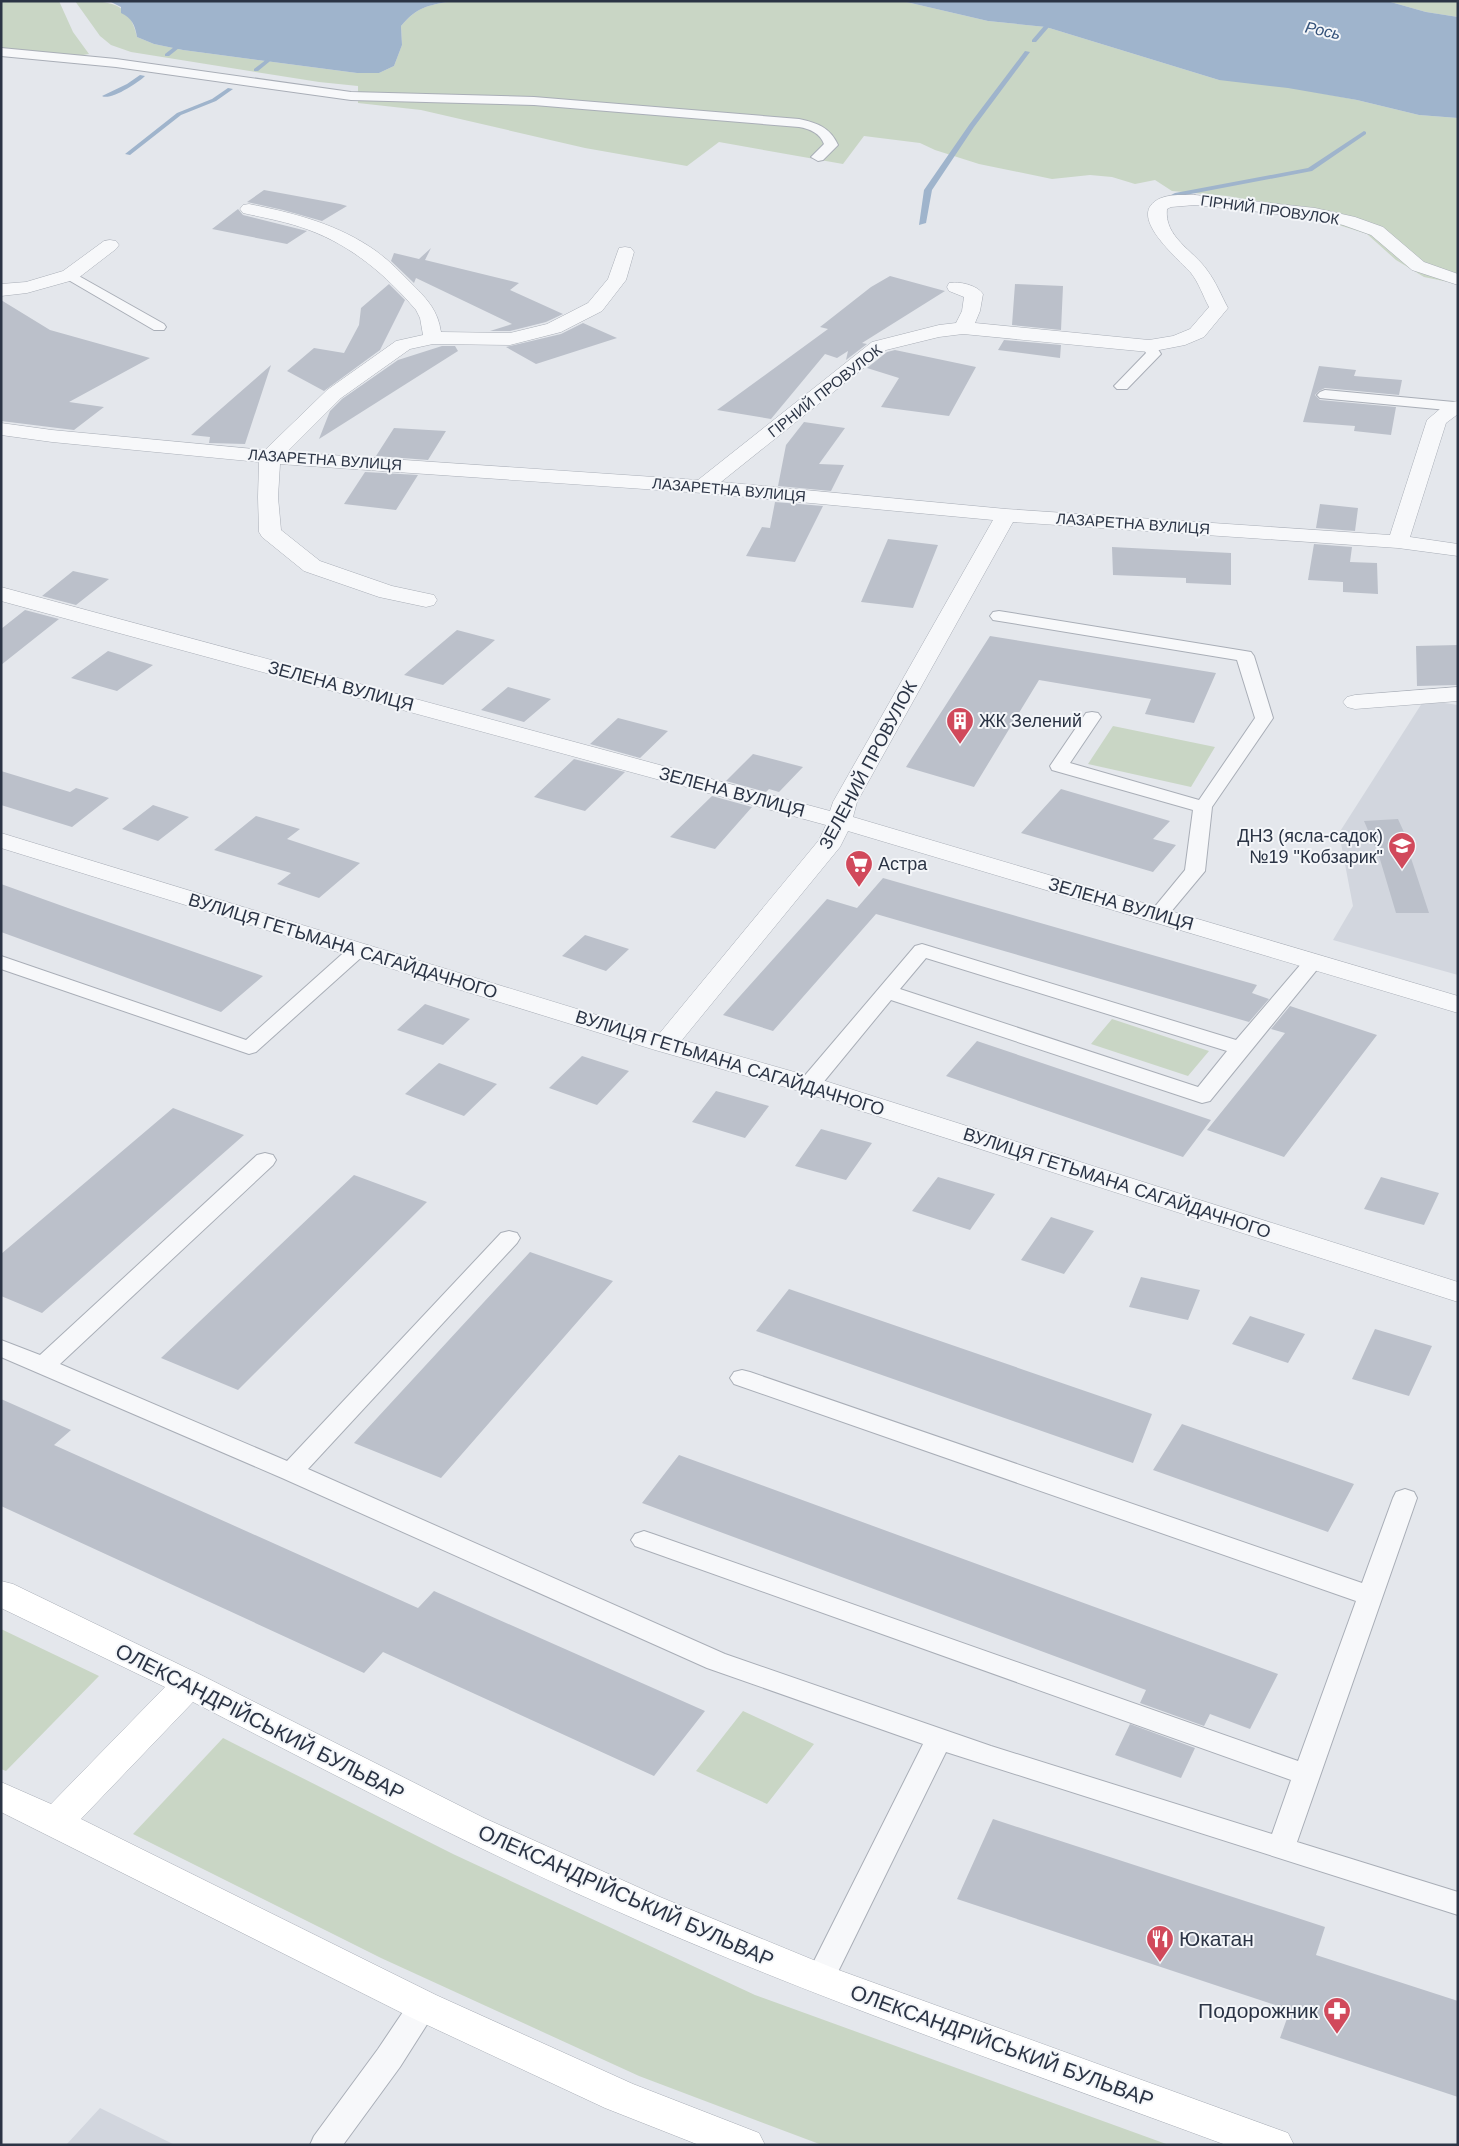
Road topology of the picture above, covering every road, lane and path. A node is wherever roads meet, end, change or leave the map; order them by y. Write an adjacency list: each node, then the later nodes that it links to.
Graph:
1 (1, 52): 2 (lane)
2 (818, 157)
3 (248, 209): 12 (street)
4 (110, 245): 6 (street)
5 (625, 252): 12 (street)
6 (70, 275): 9 (street); 10 (lane)
7 (1458, 280): 13 (street, ГІРНИЙ ПРОВУЛОК)
8 (956, 287): 11 (street)
9 (1, 290)
10 (159, 327)
11 (963, 328): 13 (street, ГІРНИЙ ПРОВУЛОК); 19 (street, ГІРНИЙ ПРОВУЛОК)
12 (433, 338): 18 (street)
13 (1149, 346): 14 (lane)
14 (1122, 386)
15 (1325, 395): 16 (lane)
16 (1456, 407): 21 (street)
17 (1, 428): 18 (street, ЛАЗАРЕТНА ВУЛИЦЯ)
18 (270, 457): 19 (street, ЛАЗАРЕТНА ВУЛИЦЯ); 24 (street)
19 (703, 487): 20 (street, ЛАЗАРЕТНА ВУЛИЦЯ)
20 (1006, 515): 21 (street, ЛАЗАРЕТНА ВУЛИЦЯ); 30 (street, ЗЕЛЕНИЙ ПРОВУЛОК)
21 (1398, 542): 22 (street, ЛАЗАРЕТНА ВУЛИЦЯ)
22 (1458, 550)
23 (1, 594): 30 (street, ЗЕЛЕНА ВУЛИЦЯ)
24 (426, 600)
25 (999, 616): 29 (lane)
26 (1458, 694): 27 (street)
27 (1355, 702)
28 (1092, 717): 29 (lane)
29 (1203, 807): 32 (lane)
30 (840, 821): 32 (street, ЗЕЛЕНА ВУЛИЦЯ); 38 (street, ЗЕЛЕНИЙ ПРОВУЛОК)
31 (1, 840): 33 (street, ВУЛИЦЯ ГЕТЬМАНА САГАЙДАЧНОГО)
32 (1158, 915): 34 (street, ЗЕЛЕНА ВУЛИЦЯ)
33 (357, 950): 35 (lane); 38 (street, ВУЛИЦЯ ГЕТЬМАНА САГАЙДАЧНОГО)
34 (1314, 961): 37 (street, ЗЕЛЕНА ВУЛИЦЯ); 39 (lane)
35 (1, 962)
36 (886, 991): 39 (lane); 39 (lane); 40 (lane)
37 (1458, 1006)
38 (666, 1044): 40 (street, ВУЛИЦЯ ГЕТЬМАНА САГАЙДАЧНОГО)
39 (1240, 1048)
40 (809, 1085): 43 (street, ВУЛИЦЯ ГЕТЬМАНА САГАЙДАЧНОГО)
41 (265, 1160): 45 (lane)
42 (508, 1238): 47 (lane)
43 (1458, 1292)
44 (1, 1348): 45 (lane)
45 (43, 1366): 47 (lane)
46 (742, 1378): 51 (lane)
47 (291, 1472): 53 (lane)
48 (1404, 1498): 51 (lane)
49 (644, 1540): 54 (lane)
50 (1, 1594): 52 (main road, ОЛЕКСАНДРІЙСЬКИЙ БУЛЬВАР)
51 (1370, 1596): 54 (lane)
52 (188, 1684): 56 (main road); 59 (main road, ОЛЕКСАНДРІЙСЬКИЙ БУЛЬВАР)
53 (939, 1739): 57 (lane); 59 (lane)
54 (1307, 1776): 57 (lane)
55 (1, 1796): 56 (main road)
56 (55, 1823): 60 (main road)
57 (1281, 1849): 58 (lane)
58 (1458, 1904)
59 (820, 1979): 63 (main road, ОЛЕКСАНДРІЙСЬКИЙ БУЛЬВАР)
60 (423, 2006): 61 (lane); 62 (main road)
61 (325, 2145)
62 (745, 2145)
63 (1274, 2145)

